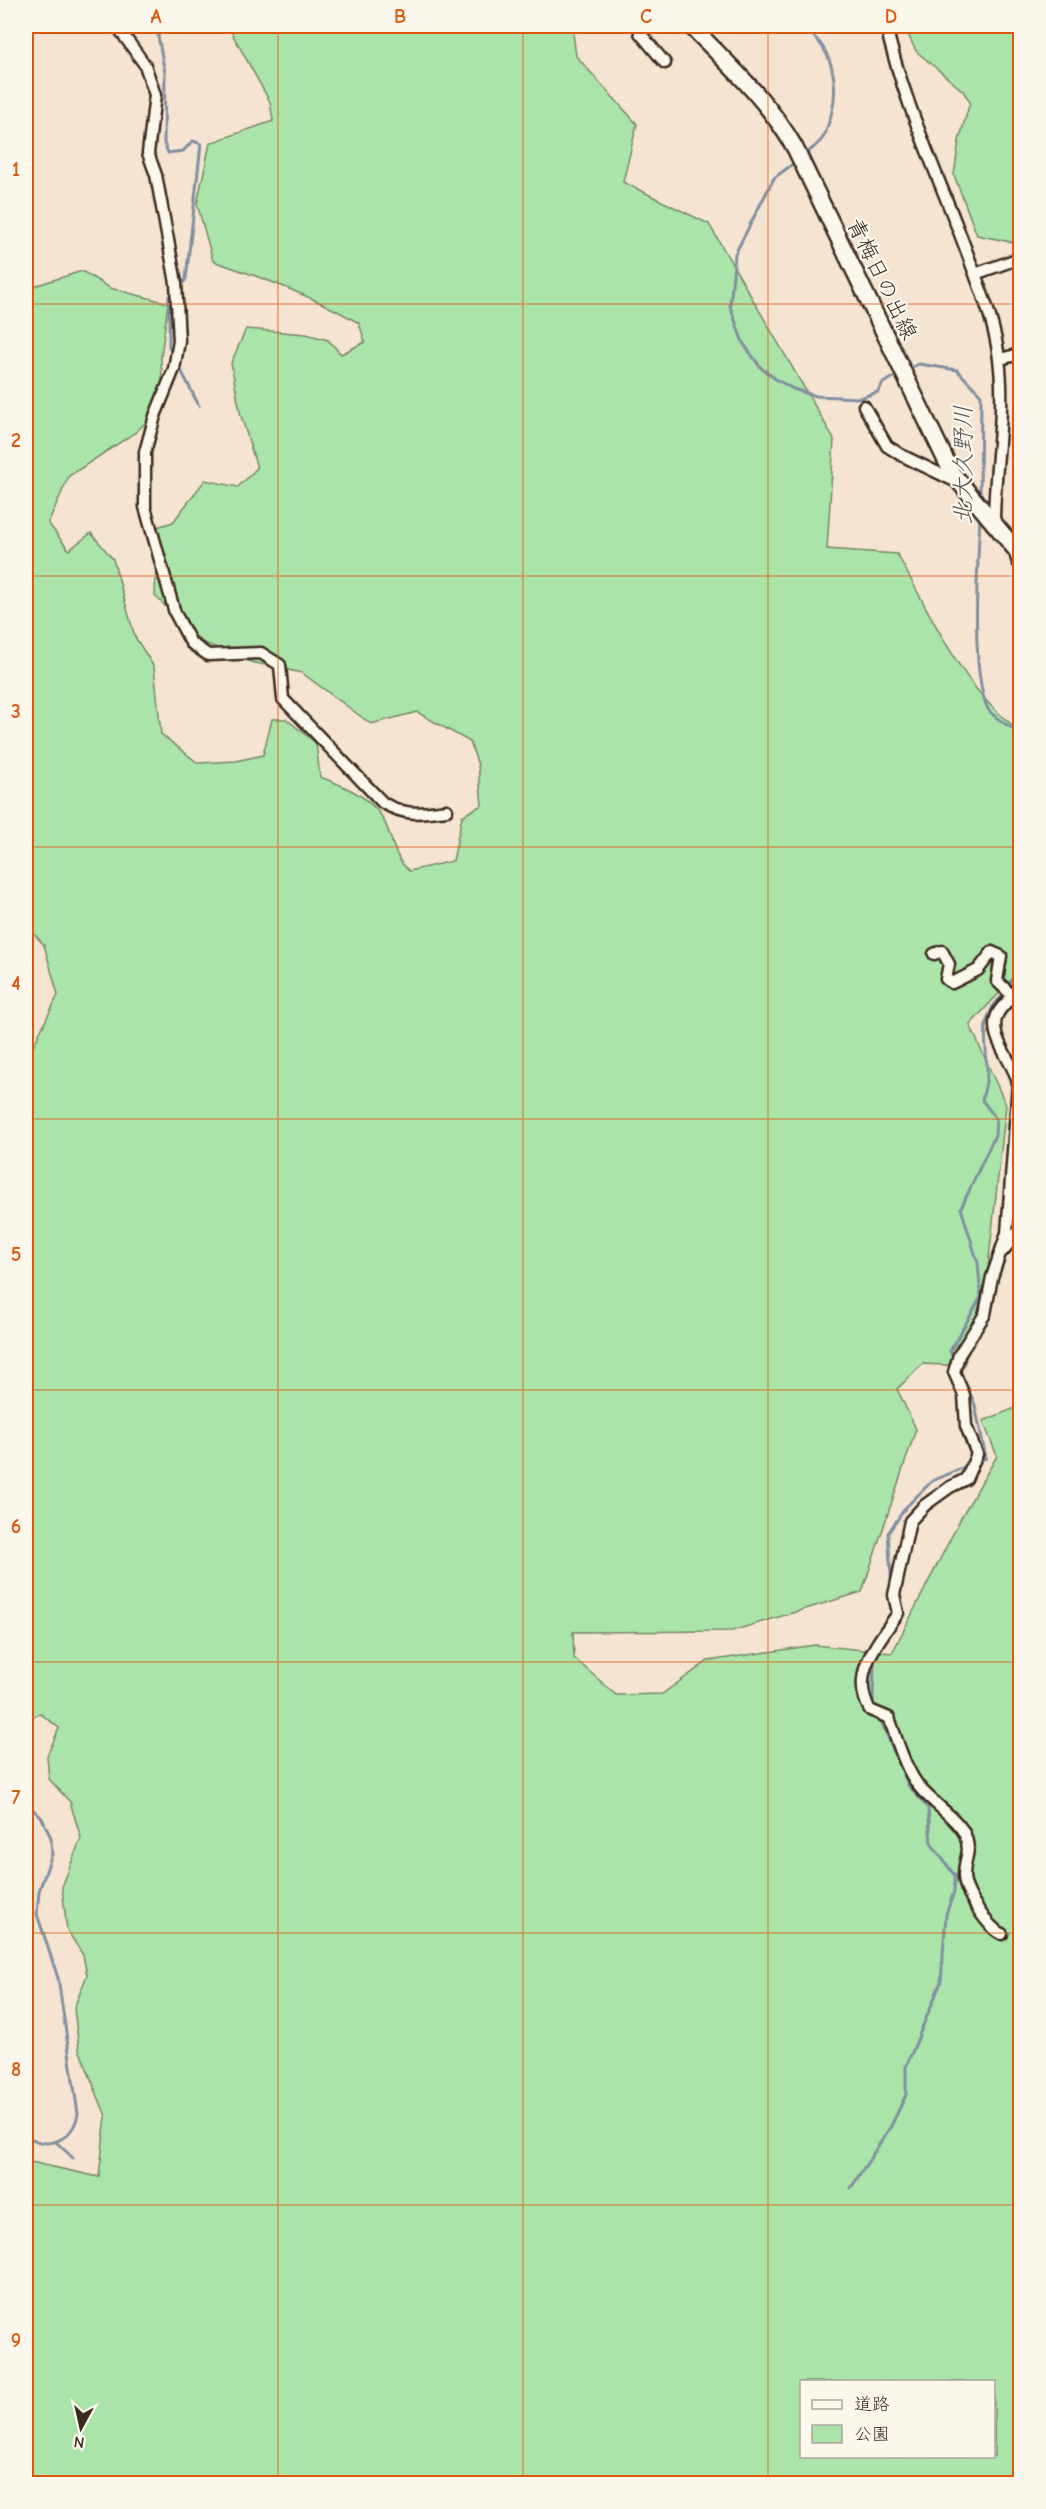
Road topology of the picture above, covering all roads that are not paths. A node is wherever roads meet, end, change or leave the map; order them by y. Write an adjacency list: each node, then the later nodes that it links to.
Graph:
1 (117, 26): 14 (street)
2 (645, 26): 5 (street)
3 (691, 26): 11 (main road, 青梅日の出線)
4 (886, 26): 7 (street)
5 (665, 63)
6 (1020, 258): 7 (street)
7 (975, 274): 9 (street)
8 (1020, 354): 9 (street)
9 (1000, 359): 12 (street)
10 (864, 406): 11 (street)
11 (959, 483): 12 (main road, 青梅日の出線)
12 (990, 519): 13 (main road, 青梅日の出線)
13 (1020, 561)
14 (447, 810)
15 (934, 954): 16 (street)
16 (1018, 996): 18 (street)
17 (1020, 1230): 18 (street)
18 (1000, 1253): 19 (street)
19 (1002, 1934)

